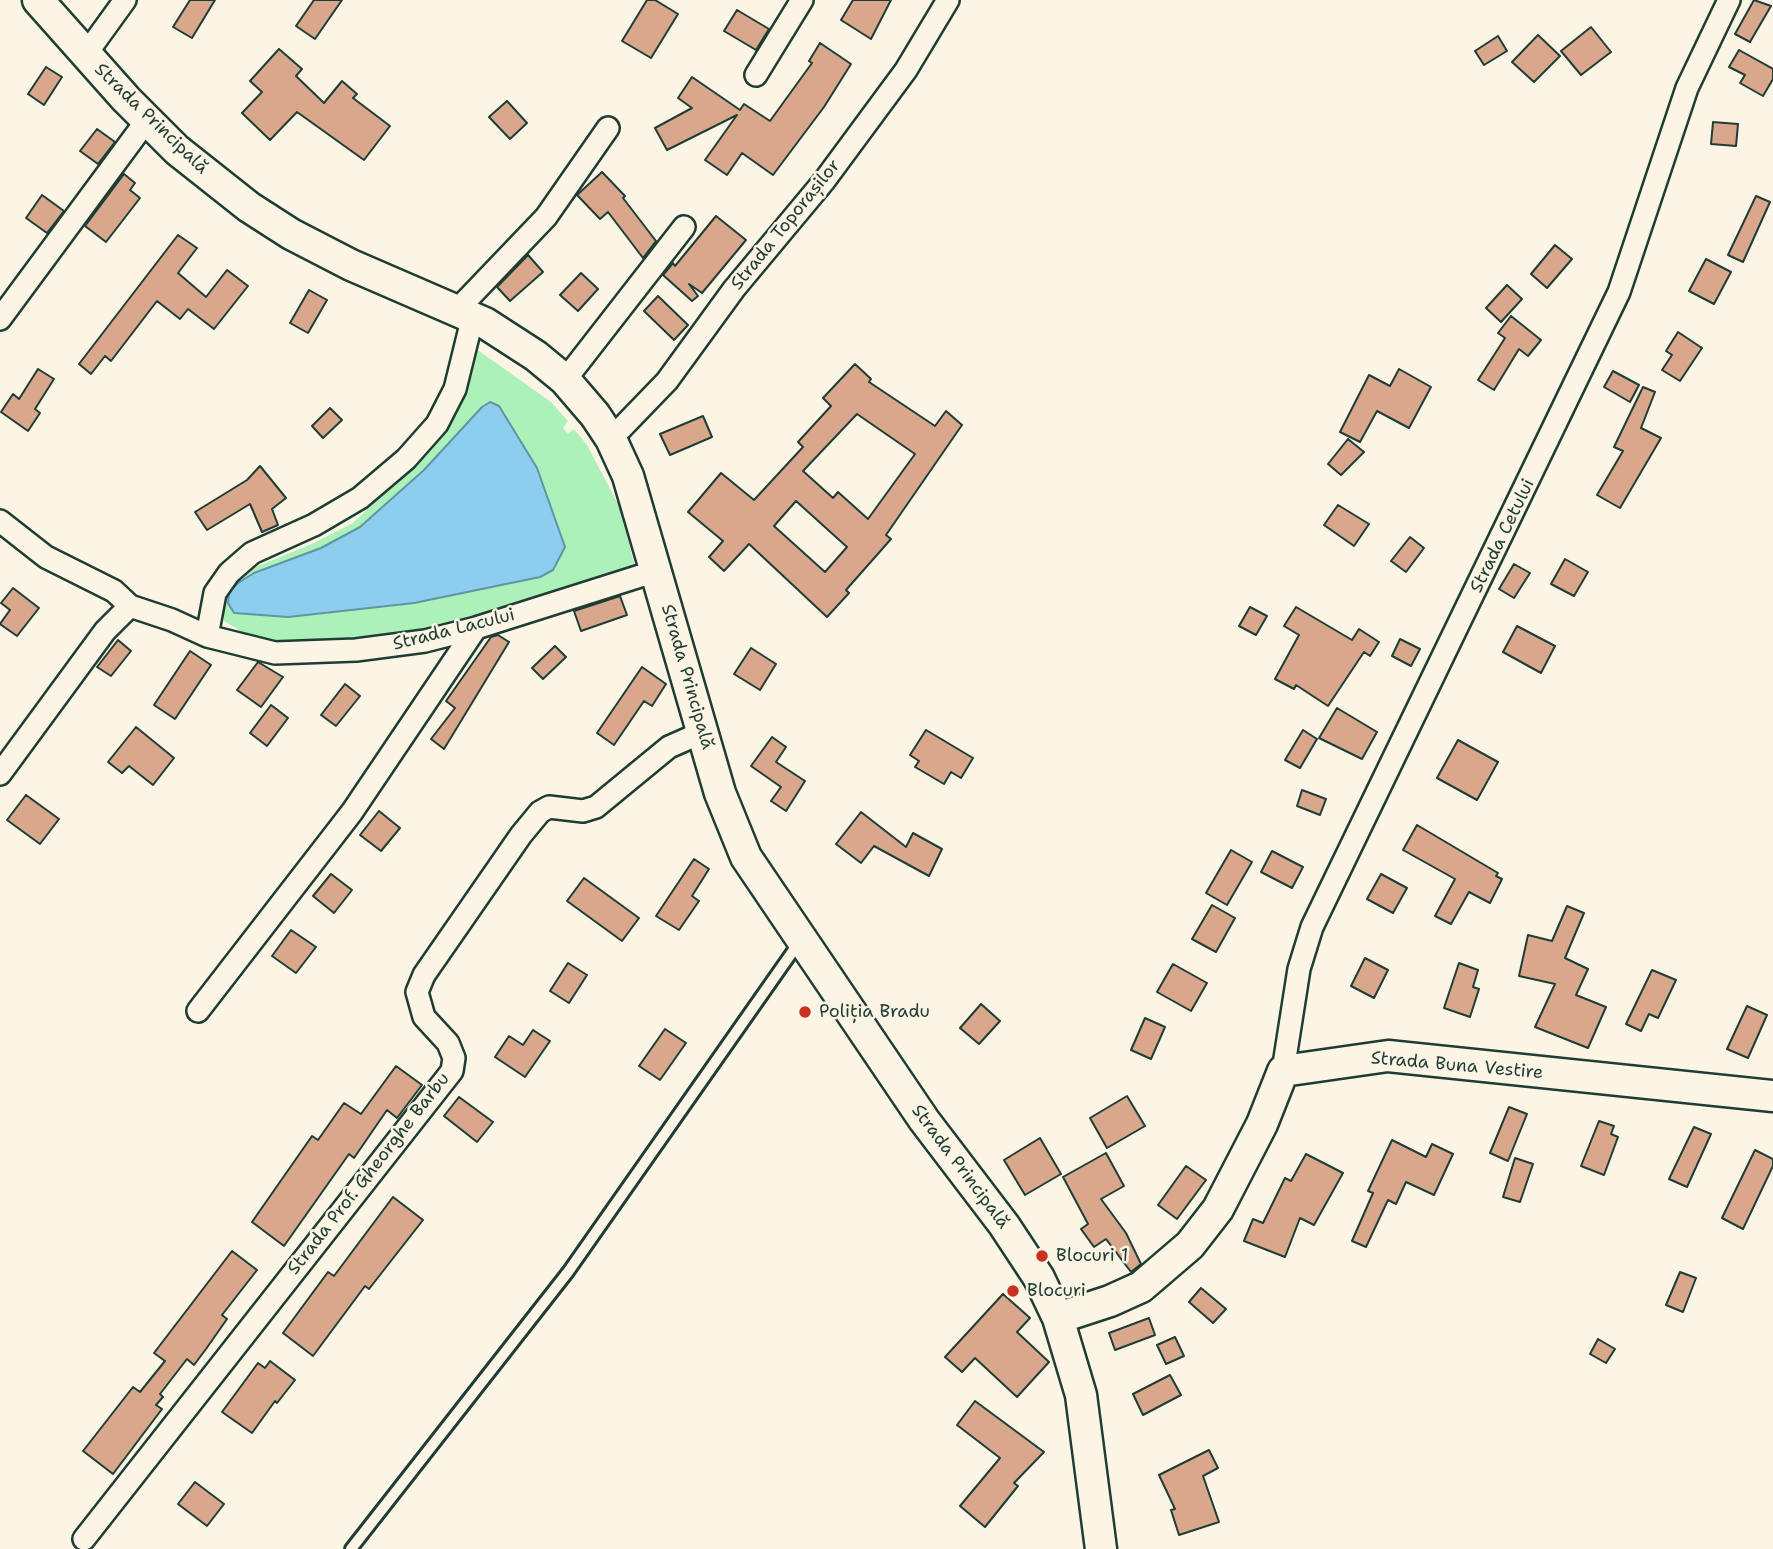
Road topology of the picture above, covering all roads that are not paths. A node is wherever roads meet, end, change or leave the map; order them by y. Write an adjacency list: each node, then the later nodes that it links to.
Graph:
1 (38, 0): 6 (main road, Strada Principală)
2 (125, 0): 6 (street)
3 (802, 0): 7 (street)
4 (948, 0): 14 (street, Strada Toporașilor)
5 (1729, 0): 24 (street, Strada Cetului)
6 (86, 54): 8 (main road, Strada Principală)
7 (756, 75)
8 (147, 120): 11 (main road, Strada Principală); 12 (street)
9 (608, 128): 11 (street)
10 (684, 227): 13 (street)
11 (465, 313): 13 (main road, Strada Principală); 19 (street)
12 (0, 319)
13 (565, 380): 14 (main road, Strada Principală)
14 (611, 439): 16 (main road, Strada Principală)
15 (0, 521): 17 (street, Strada Lacului)
16 (656, 571): 18 (street, Strada Lacului); 20 (main road, Strada Principală)
17 (130, 606): 19 (street, Strada Lacului); 21 (street)
18 (476, 628): 19 (street, Strada Lacului); 23 (street)
19 (206, 636)
20 (703, 732): 22 (main road, Strada Principală); 27 (street, Strada Prof. Gheorghe Barbu)
21 (0, 774)
22 (800, 940): 26 (main road, Strada Principală); 28 (lane)
23 (198, 1011)
24 (1283, 1071): 25 (main road, Strada Buna Vestire); 26 (main road)
25 (1773, 1096)
26 (1058, 1318): 29 (main road, Strada Principală)
27 (84, 1539)
28 (351, 1549)
29 (1101, 1549)

